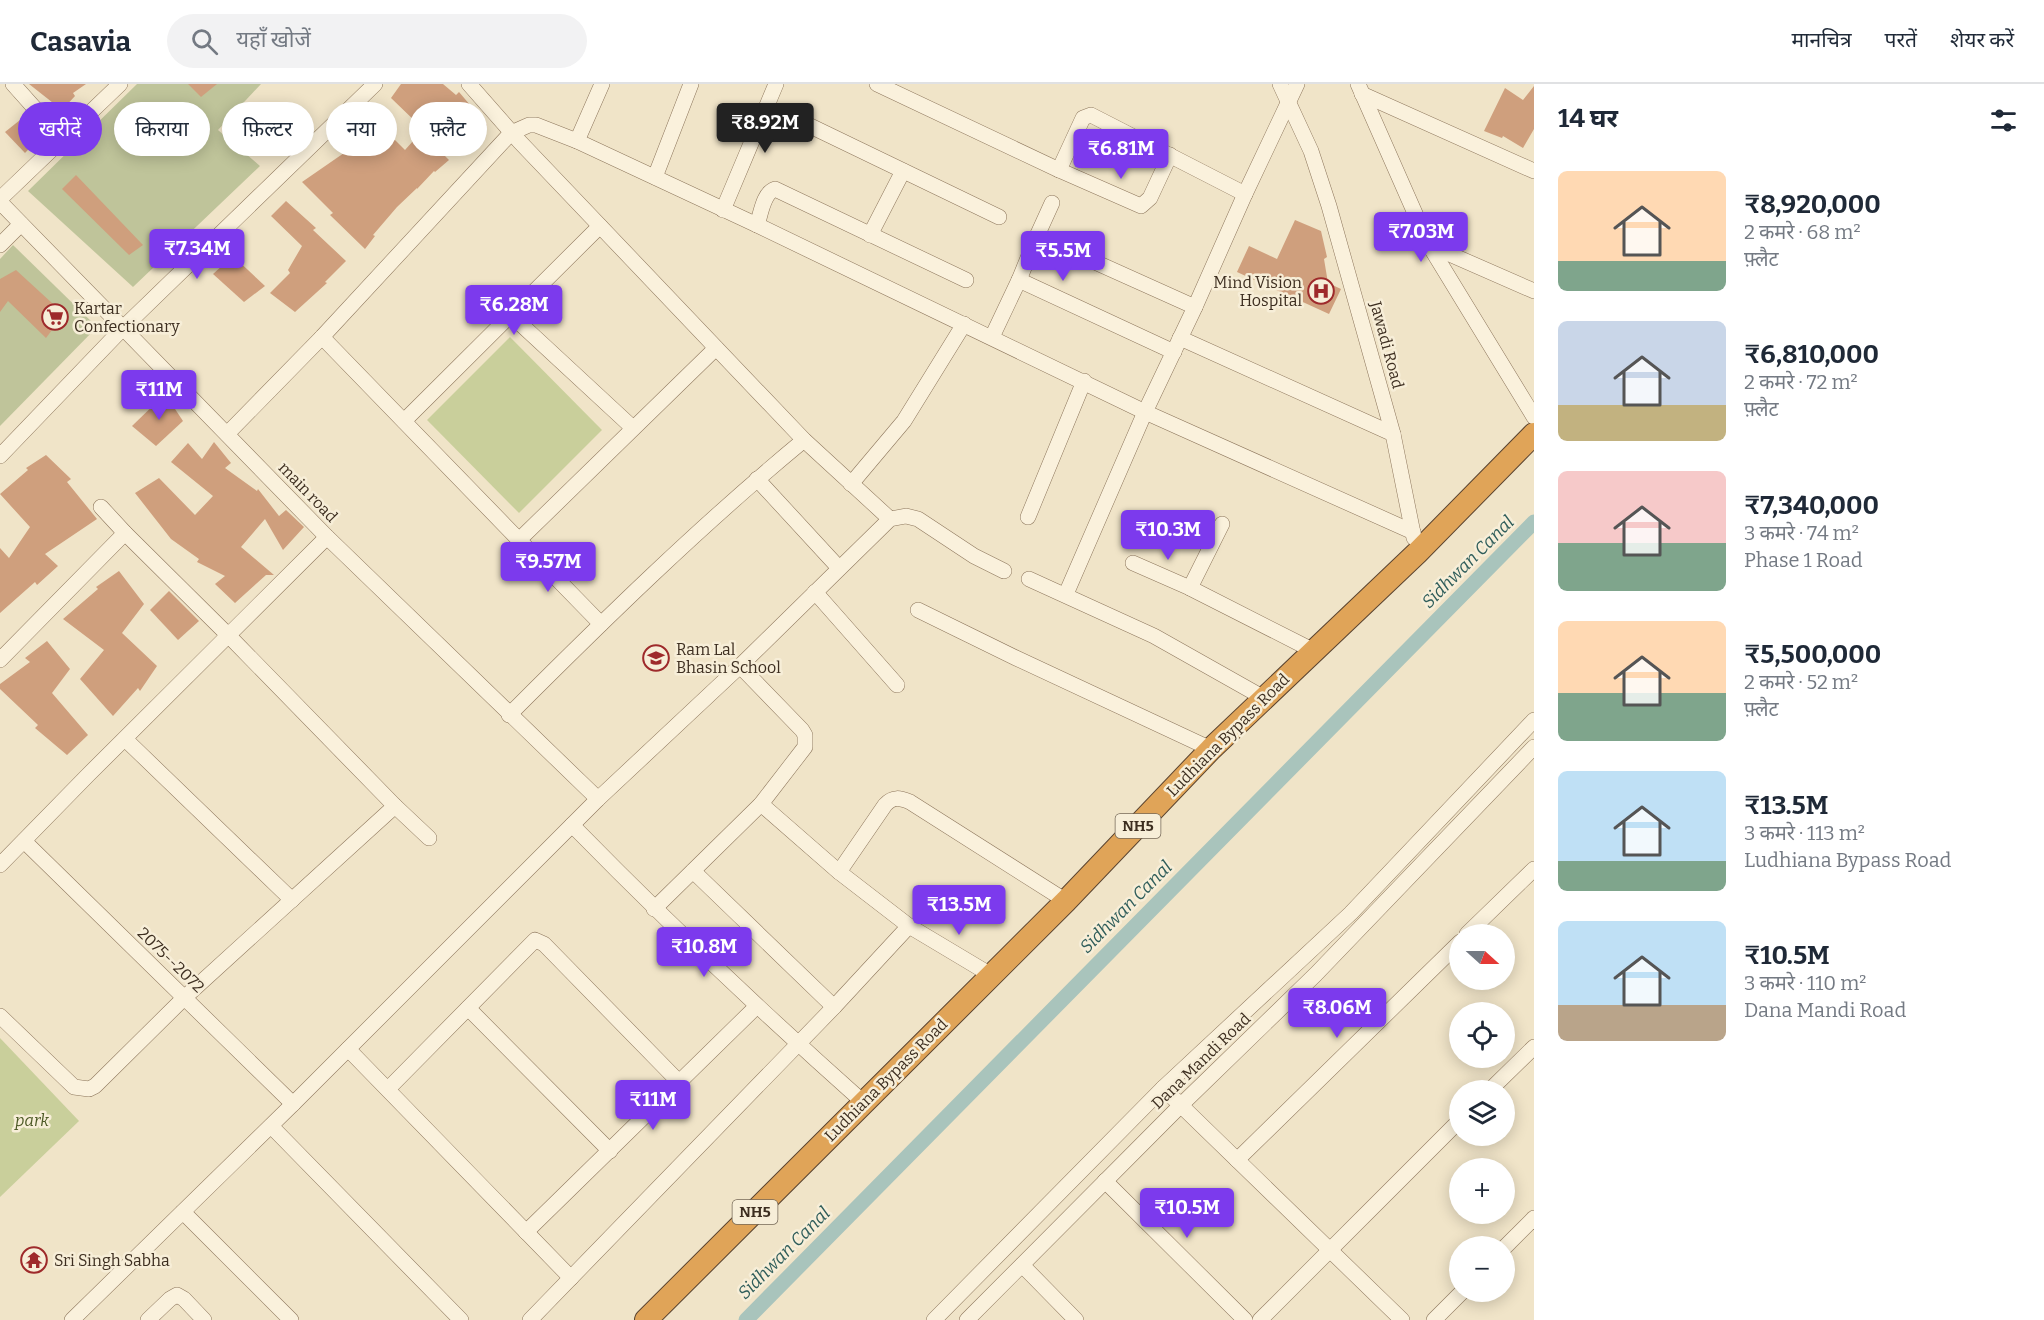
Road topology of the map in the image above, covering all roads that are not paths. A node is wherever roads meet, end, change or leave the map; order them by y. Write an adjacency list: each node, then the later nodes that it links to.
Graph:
1 (13, 84): 12 (street)
2 (120, 84): 13 (street)
3 (375, 84): 42 (street)
4 (469, 84): 16 (street)
5 (602, 84): 17 (street)
6 (691, 84): 23 (street)
7 (776, 84): 27 (street)
8 (877, 84): 20 (street)
9 (1280, 84): 14 (street, Jawadi Road)
10 (1297, 84): 14 (street)
11 (1360, 89): 22 (street); 35 (street)
12 (29, 102)
13 (102, 102)
14 (1288, 102): 24 (street); 53 (street, Jawadi Road)
15 (800, 121): 21 (street)
16 (512, 133): 17 (street); 31 (street); 44 (street)
17 (577, 141): 23 (street)
18 (1170, 155): 20 (street); 20 (street); 24 (street)
19 (46, 156): 25 (street)
20 (1059, 170)
21 (903, 171): 28 (street); 32 (street)
22 (1534, 171)
23 (655, 177): 27 (street)
24 (1245, 194): 39 (street)
25 (0, 201): 29 (street, main road)
26 (1052, 203): 33 (street)
27 (723, 210): 30 (street)
28 (999, 217)
29 (21, 224): 34 (street); 42 (street, main road)
30 (757, 225): 32 (street); 41 (street)
31 (600, 226): 40 (street); 46 (street)
32 (870, 235): 36 (street)
33 (1037, 236): 37 (street); 39 (street)
34 (0, 245)
35 (1430, 245): 38 (street); 49 (street)
36 (966, 280)
37 (1019, 280): 43 (street); 45 (street)
38 (1534, 291)
39 (1195, 308): 45 (street)
40 (511, 315): 50 (street); 51 (street)
41 (964, 324): 43 (street); 59 (street)
42 (123, 328): 52 (street, main road); 57 (street)
43 (992, 337): 47 (street)
44 (322, 338): 50 (street); 52 (street)
45 (1177, 345): 48 (street); 53 (street)
46 (716, 348): 51 (street); 55 (street)
47 (1084, 381): 48 (street); 61 (street)
48 (1145, 412): 67 (street); 74 (street)
49 (1534, 417)
50 (404, 421): 66 (street)
51 (633, 428): 66 (street)
52 (227, 434): 65 (street, main road)
53 (1393, 434): 67 (street, Jawadi Road)
54 (1534, 434): 67 (highway, Ludhiana Bypass Road / NH5)
55 (804, 440): 58 (street); 59 (street)
56 (1534, 455): 140 (highway, Ludhiana Bypass Road / NH5)
57 (0, 456)
58 (757, 479): 69 (street); 76 (street)
59 (851, 484): 62 (street)
60 (101, 507): 64 (street)
61 (1028, 517)
62 (890, 519): 69 (street); 70 (street)
63 (1222, 524): 72 (street)
64 (125, 533): 77 (street); 79 (street)
65 (327, 537): 77 (street); 83 (street, main road)
66 (519, 540): 76 (street)
67 (1415, 542): 78 (highway, Ludhiana Bypass Road / NH5)
68 (1133, 563): 72 (street)
69 (839, 568): 73 (street)
70 (1004, 571)
71 (1029, 579): 74 (street)
72 (1190, 588): 78 (street)
73 (815, 592): 80 (street); 81 (street)
74 (1066, 594): 82 (street)
75 (918, 610): 87 (street)
76 (600, 624): 83 (street)
77 (229, 636): 85 (street); 90 (street)
78 (1314, 651): 82 (highway, Ludhiana Bypass Road / NH5)
79 (0, 660)
80 (740, 666): 88 (street); 89 (street)
81 (897, 685)
82 (1264, 698): 87 (highway, Ludhiana Bypass Road / NH5)
83 (509, 715): 88 (street, main road)
84 (1534, 720): 115 (street)
85 (125, 739): 93 (street); 98 (street)
86 (1534, 747): 119 (street, Dana Mandi Road)
87 (1211, 749): 99 (highway, Ludhiana Bypass Road / NH5)
88 (598, 799): 91 (street)
89 (761, 804): 96 (street); 97 (street)
90 (395, 806): 92 (street); 98 (street)
91 (572, 825): 100 (street); 112 (street)
92 (429, 838)
93 (24, 842): 94 (street); 105 (street, 2075--2072)
94 (0, 866)
95 (1534, 869): 101 (street)
96 (693, 871): 100 (street); 107 (street)
97 (839, 872): 99 (street); 102 (street)
98 (292, 900): 105 (street)
99 (1066, 901): 104 (highway, Ludhiana Bypass Road / NH5)
100 (654, 909): 106 (street)
101 (1477, 924)
102 (909, 926): 104 (street); 107 (street)
103 (1449, 953): 123 (street)
104 (991, 975): 117 (highway, Ludhiana Bypass Road / NH5)
105 (184, 998): 109 (street); 118 (street, 2075--2072)
106 (757, 1005): 110 (street); 114 (street)
107 (834, 1007): 110 (street)
108 (468, 1008): 114 (street); 116 (street); 122 (street)
109 (0, 1016)
110 (798, 1044): 117 (street); 131 (street)
111 (1534, 1047): 113 (street)
112 (348, 1049): 116 (street); 118 (street)
113 (1500, 1080)
114 (679, 1082): 122 (street)
115 (1163, 1088): 119 (street); 141 (street)
116 (388, 1089): 127 (street)
117 (863, 1102): 139 (highway, Ludhiana Bypass Road / NH5)
118 (293, 1104): 120 (street)
119 (1180, 1106): 123 (street); 124 (street, Dana Mandi Road)
120 (271, 1126): 125 (street); 137 (street)
121 (1449, 1131): 129 (street)
122 (610, 1151): 127 (street)
123 (1237, 1160): 129 (street)
124 (1105, 1181): 130 (street, Dana Mandi Road); 144 (street)
125 (183, 1212): 133 (street); 136 (street)
126 (1534, 1218): 128 (street)
127 (526, 1232): 131 (street)
128 (1515, 1237)
129 (1328, 1250): 145 (street); 146 (street)
130 (1022, 1265): 142 (street, Dana Mandi Road); 143 (street)
131 (571, 1278): 138 (street)
132 (1452, 1302): 147 (street)
133 (72, 1320)
134 (148, 1320): 135 (street)
135 (204, 1320)
136 (291, 1320)
137 (461, 1320)
138 (530, 1320)
139 (646, 1320)
140 (668, 1320)
141 (934, 1320)
142 (967, 1320)
143 (1076, 1320)
144 (1245, 1320)
145 (1260, 1320)
146 (1402, 1320)
147 (1434, 1320)

